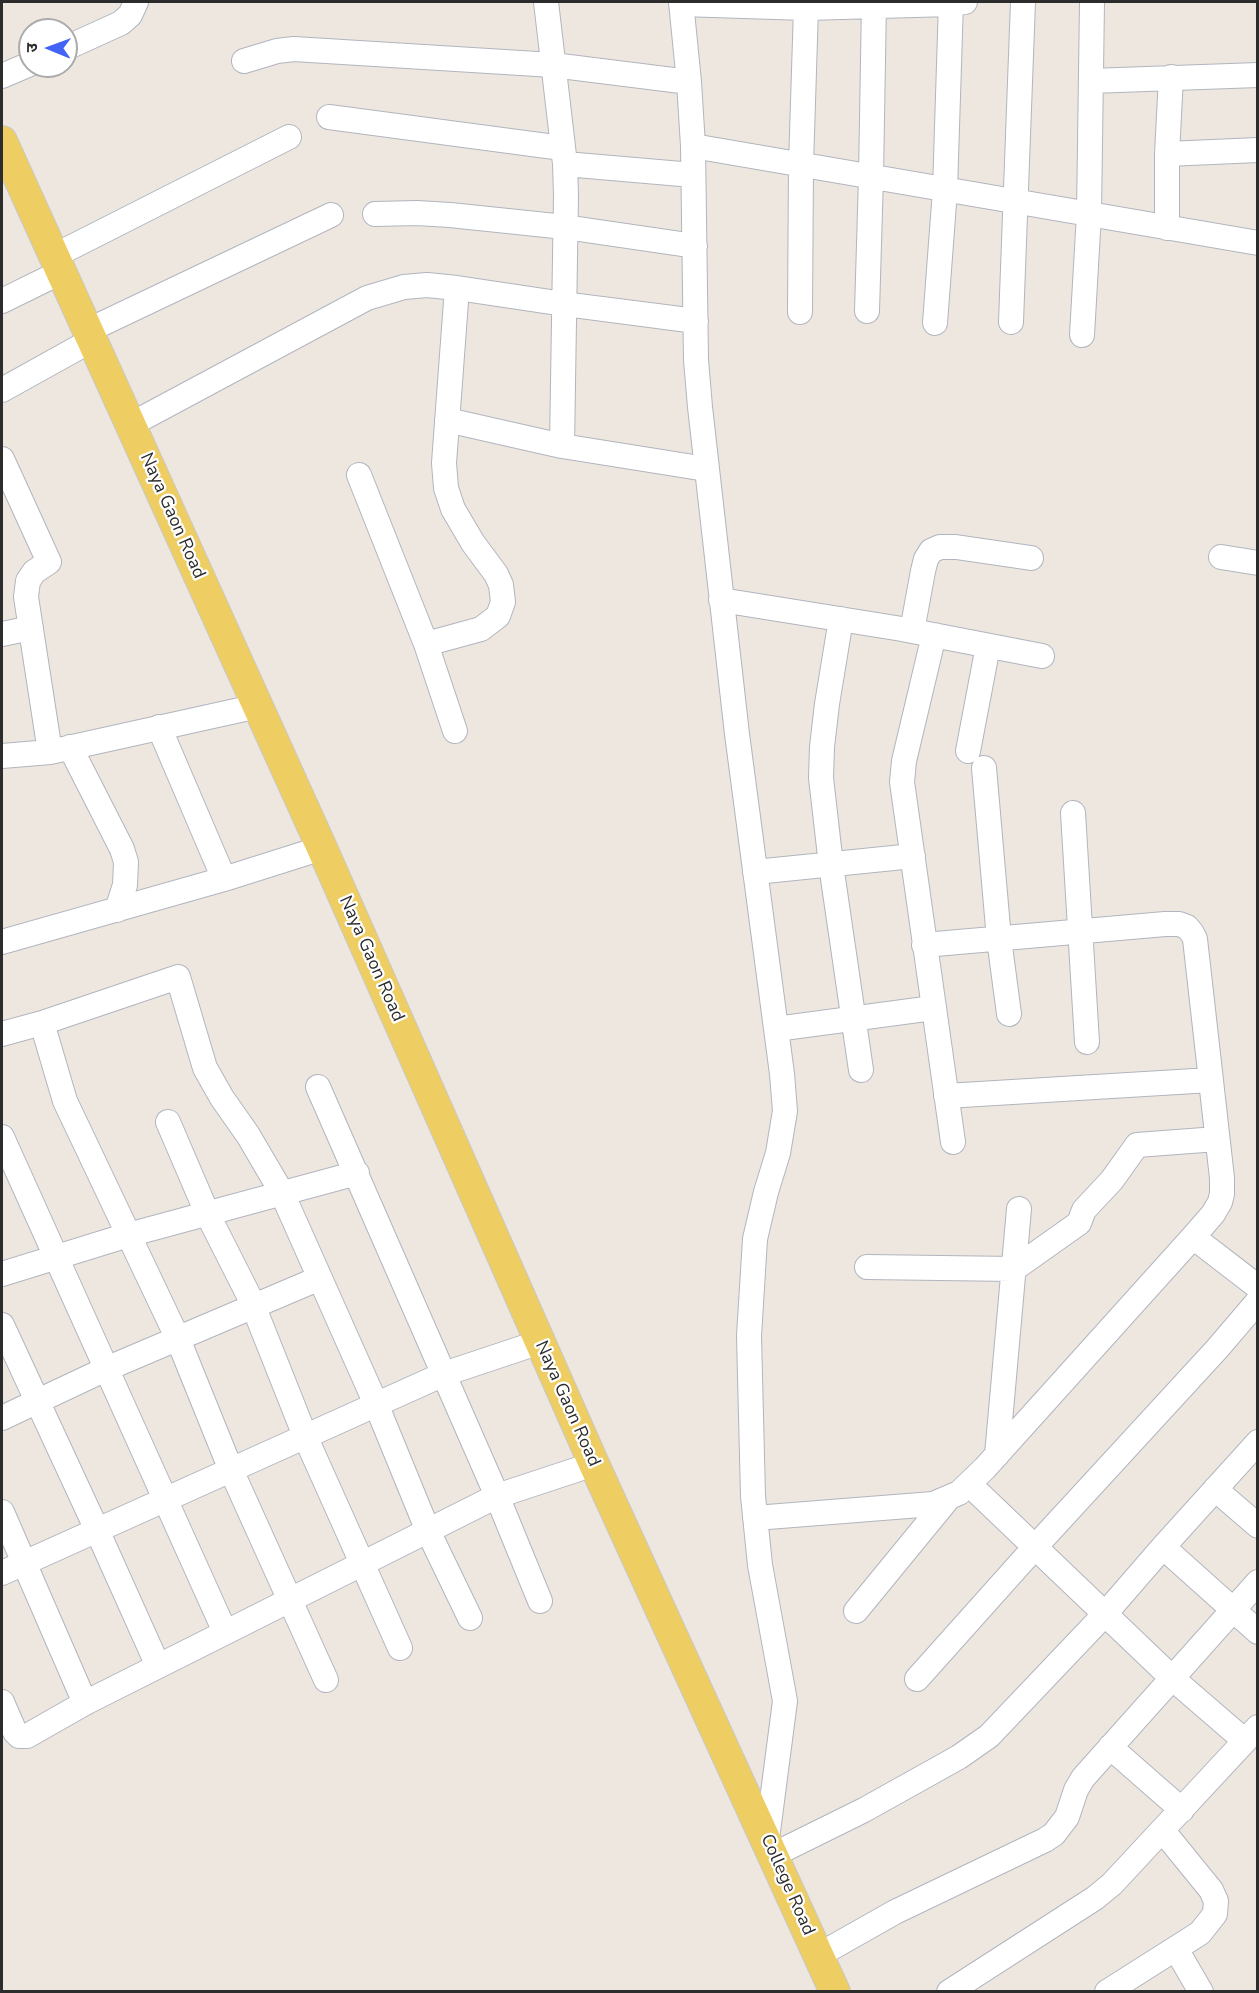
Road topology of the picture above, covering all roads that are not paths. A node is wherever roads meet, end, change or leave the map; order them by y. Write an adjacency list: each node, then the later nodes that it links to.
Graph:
1 (136, 2): 9 (street)
2 (546, 2): 11 (street)
3 (955, 2): 7 (street); 28 (street)
4 (1023, 2): 29 (street)
5 (1092, 2): 16 (street)
6 (681, 3): 8 (street); 17 (street)
7 (874, 3): 8 (street); 27 (street)
8 (806, 8): 25 (street)
9 (78, 43)
10 (244, 61): 11 (street)
11 (553, 66): 17 (street); 24 (street)
12 (18, 69): 14 (street)
13 (1257, 75): 15 (street)
14 (2, 76)
15 (1171, 77): 16 (street); 23 (street)
16 (1091, 81): 31 (street)
17 (689, 82): 21 (street)
18 (329, 117): 24 (street)
19 (289, 137): 37 (street)
20 (2, 141): 37 (main road, Naya Gaon Road)
21 (693, 146): 25 (street); 26 (street)
22 (1257, 150): 23 (street)
23 (1167, 154): 34 (street)
24 (563, 156): 26 (street); 33 (street)
25 (801, 165): 27 (street); 42 (street)
26 (693, 175): 36 (street)
27 (871, 177): 28 (street); 41 (street)
28 (945, 190): 29 (street); 45 (street)
29 (1016, 202): 31 (street); 44 (street)
30 (375, 214): 33 (street)
31 (1089, 214): 34 (street); 47 (street)
32 (331, 215): 46 (street)
33 (565, 227): 36 (street); 40 (street)
34 (1167, 228): 35 (street)
35 (1257, 243)
36 (695, 246): 43 (street)
37 (57, 264): 39 (street); 46 (main road, Naya Gaon Road)
38 (457, 288): 40 (street); 49 (street); 50 (street)
39 (2, 301)
40 (564, 304): 43 (street); 51 (street)
41 (867, 310)
42 (800, 312)
43 (696, 321): 53 (street)
44 (1011, 322)
45 (935, 323)
46 (89, 335): 48 (street); 50 (main road, Naya Gaon Road)
47 (1082, 335)
48 (2, 390)
49 (447, 420): 51 (street); 63 (street)
50 (130, 424): 66 (main road, Naya Gaon Road)
51 (562, 446): 53 (street)
52 (2, 459): 60 (street)
53 (706, 469): 58 (street)
54 (359, 475): 63 (street)
55 (1221, 557): 57 (street)
56 (1030, 558): 61 (street)
57 (1257, 563)
58 (722, 600): 59 (street); 77 (street)
59 (841, 619): 61 (street); 76 (street)
60 (31, 628): 62 (street); 69 (street)
61 (923, 633): 64 (street); 75 (street)
62 (2, 634)
63 (426, 644): 68 (street)
64 (988, 646): 65 (street); 70 (street)
65 (1042, 656)
66 (258, 706): 67 (street); 74 (main road, Naya Gaon Road)
67 (159, 727): 69 (street); 78 (street)
68 (455, 731)
69 (60, 749): 71 (street); 79 (street)
70 (968, 751)
71 (2, 756)
72 (984, 768): 81 (street)
73 (1073, 813): 80 (street)
74 (322, 848): 78 (street); 115 (main road, Naya Gaon Road)
75 (913, 856): 76 (street); 83 (street)
76 (831, 865): 77 (street); 86 (street)
77 (755, 872): 88 (street)
78 (224, 879): 79 (street)
79 (117, 910): 82 (street)
80 (1079, 932): 81 (street); 90 (street); 92 (street)
81 (999, 939): 83 (street); 85 (street)
82 (2, 942)
83 (924, 945): 84 (street)
84 (933, 1008): 86 (street); 94 (street)
85 (1009, 1014)
86 (854, 1019): 88 (street); 91 (street)
87 (42, 1023): 89 (street); 100 (street); 103 (street)
88 (776, 1029): 132 (street)
89 (2, 1034)
90 (1088, 1042)
91 (861, 1070)
92 (1211, 1080): 94 (street); 97 (street)
93 (318, 1087): 99 (street)
94 (946, 1096): 98 (street)
95 (168, 1122): 102 (street)
96 (2, 1137): 105 (street)
97 (1217, 1139): 104 (street); 107 (street)
98 (953, 1142)
99 (357, 1173): 100 (street); 117 (street)
100 (282, 1193): 102 (street); 109 (street)
101 (1019, 1209): 107 (street)
102 (207, 1213): 103 (street); 112 (street)
103 (128, 1234): 105 (street); 114 (street)
104 (1193, 1237): 110 (street); 123 (street)
105 (56, 1257): 108 (street); 116 (street)
106 (867, 1268): 107 (street)
107 (1014, 1269): 123 (street)
108 (2, 1274)
109 (320, 1278): 112 (street); 119 (street)
110 (1257, 1287)
111 (1257, 1301): 136 (street)
112 (253, 1307): 114 (street); 121 (street)
113 (2, 1325): 118 (street)
114 (178, 1339): 116 (street); 125 (street)
115 (540, 1342): 117 (street); 124 (main road, Naya Gaon Road)
116 (106, 1369): 118 (street); 129 (street)
117 (444, 1374): 119 (street); 128 (street)
118 (37, 1400): 120 (street); 134 (street)
119 (376, 1404): 121 (street); 135 (street)
120 (2, 1418)
121 (305, 1436): 125 (street); 139 (street)
122 (1257, 1442): 127 (street)
123 (997, 1455): 126 (street)
124 (594, 1464): 128 (street); 159 (main road, Naya Gaon Road)
125 (231, 1470): 129 (street); 142 (street)
126 (970, 1485): 130 (street); 136 (street)
127 (1215, 1489): 133 (street); 137 (street)
128 (497, 1496): 135 (street); 143 (street)
129 (164, 1499): 134 (street); 148 (street)
130 (947, 1500): 132 (street); 145 (street)
131 (2, 1512): 138 (street)
132 (755, 1518): 162 (street)
133 (1257, 1526)
134 (97, 1530): 138 (street); 151 (street)
135 (428, 1531): 139 (street); 147 (street)
136 (1035, 1547): 146 (street); 153 (street)
137 (1163, 1547): 144 (street); 146 (street)
138 (25, 1563): 140 (street); 156 (street)
139 (362, 1564): 142 (street); 150 (street)
140 (2, 1573)
141 (1257, 1582): 144 (street)
142 (290, 1601): 148 (street); 154 (street)
143 (540, 1601)
144 (1234, 1610): 149 (street); 152 (street)
145 (856, 1611)
146 (1106, 1614): 152 (street); 162 (street)
147 (470, 1618)
148 (225, 1632): 151 (street)
149 (1257, 1632)
150 (400, 1648)
151 (158, 1666): 156 (street)
152 (1172, 1678): 157 (street); 158 (street)
153 (917, 1679)
154 (326, 1680)
155 (2, 1702): 156 (street)
156 (85, 1703)
157 (1251, 1734): 160 (street)
158 (1110, 1747): 160 (street); 164 (street)
159 (738, 1779): 162 (main road, College Road)
160 (1182, 1810): 161 (street)
161 (1162, 1831): 163 (street); 167 (street)
162 (767, 1841): 164 (main road, College Road)
163 (1176, 1949): 165 (street); 168 (street)
164 (819, 1956): 166 (main road, College Road)
165 (1111, 1990)
166 (836, 1992)
167 (949, 1992)
168 (1201, 1992)

